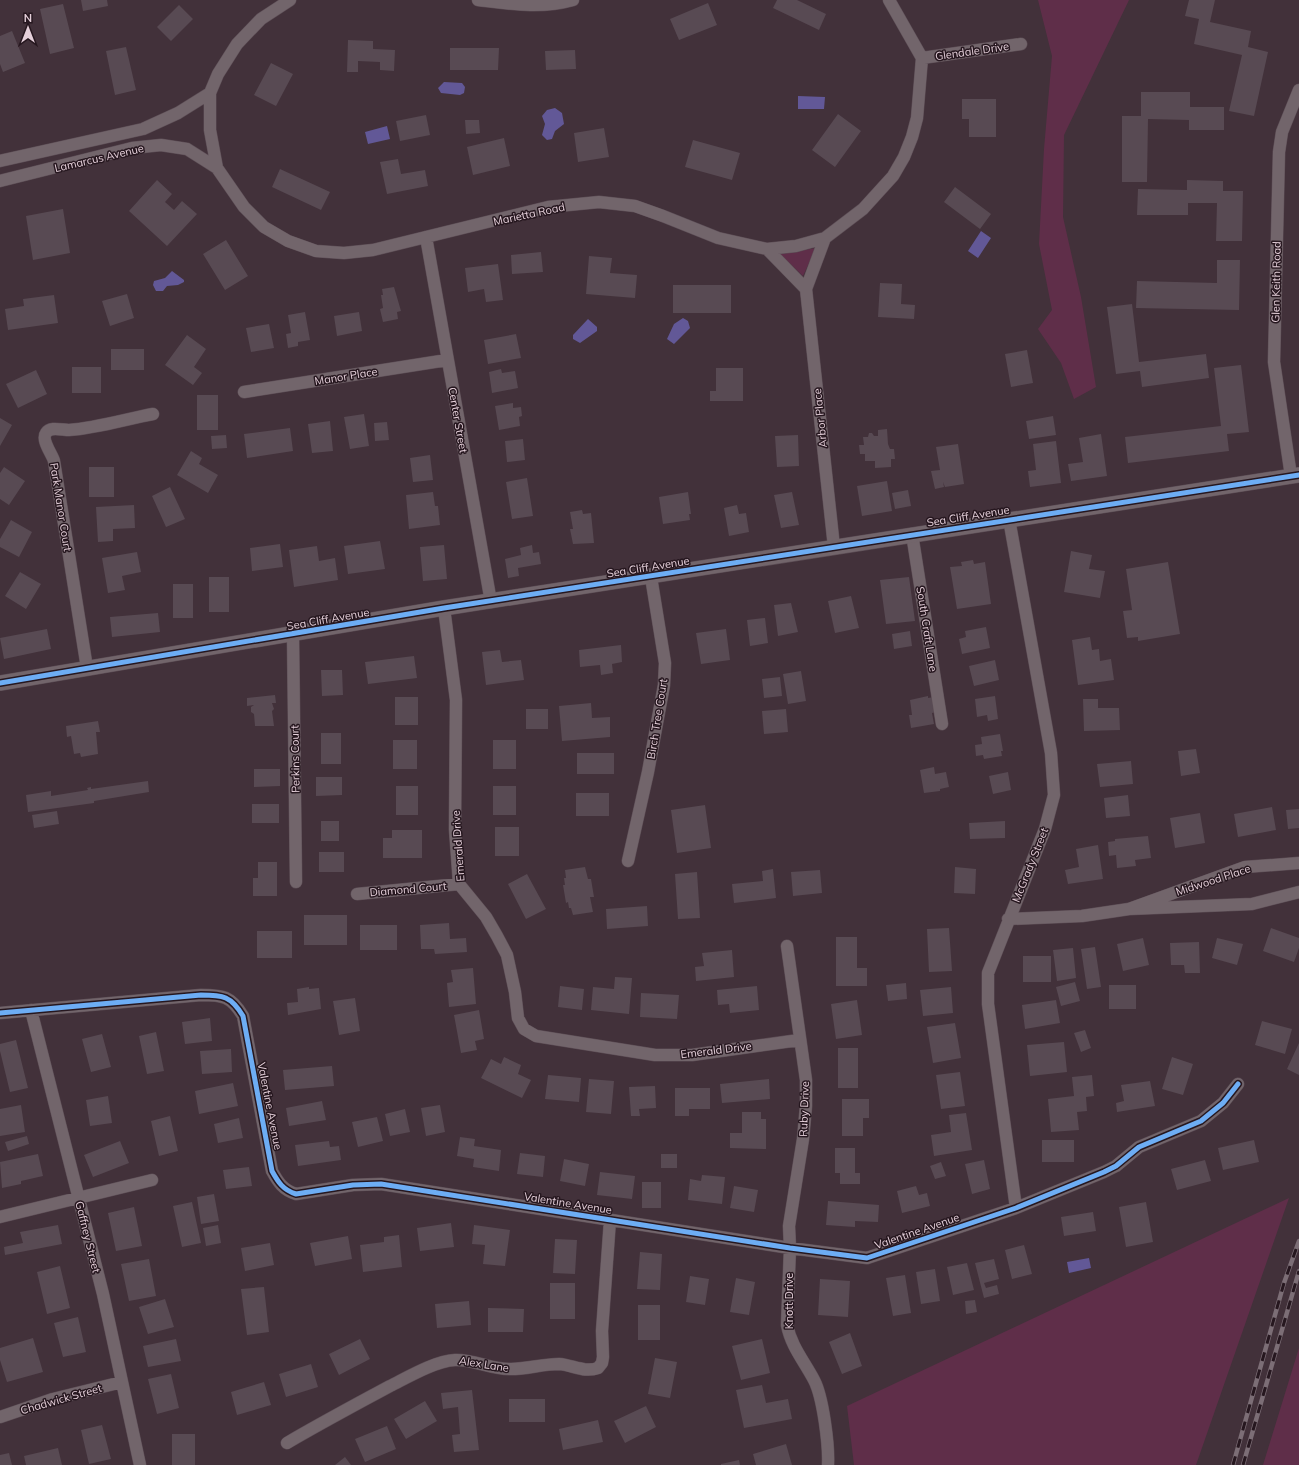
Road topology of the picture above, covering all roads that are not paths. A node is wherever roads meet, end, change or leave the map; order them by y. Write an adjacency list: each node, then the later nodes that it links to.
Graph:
1 (290, 0): 8 (street)
2 (478, 0): 3 (street)
3 (573, 0)
4 (889, 0): 6 (street)
5 (1021, 44): 6 (street, Glendale Drive)
6 (922, 58): 13 (street, Marietta Road)
7 (1299, 90): 19 (street, Glen Keith Road)
8 (210, 93): 9 (street, Lamarcus Avenue); 10 (street, Marietta Road)
9 (0, 161)
10 (217, 168): 11 (street, Lamarcus Avenue); 12 (street, Marietta Road)
11 (0, 181)
12 (426, 237): 14 (street, Marietta Road); 16 (street, Center Street)
13 (825, 238): 14 (street, Marietta Road); 15 (street, Arbor Place)
14 (766, 249): 15 (street)
15 (806, 289): 22 (street, Arbor Place)
16 (447, 360): 17 (street, Manor Place); 24 (street, Center Street)
17 (244, 392)
18 (154, 414): 27 (street, Park Manor Court)
19 (1295, 476): 20 (street, Sea Cliff Avenue)
20 (1009, 519): 21 (street, Sea Cliff Avenue); 37 (street, McGrady Street)
21 (912, 534): 22 (street, Sea Cliff Avenue); 29 (street, South Craft Lane)
22 (834, 546): 23 (street, Sea Cliff Avenue)
23 (651, 577): 24 (street, Sea Cliff Avenue); 30 (street, Birch Tree Court)
24 (491, 602): 25 (street, Sea Cliff Avenue)
25 (444, 608): 26 (street, Sea Cliff Avenue); 33 (street, Emerald Drive)
26 (294, 635): 27 (street, Sea Cliff Avenue); 32 (street, Perkins Court)
27 (87, 668): 28 (street, Sea Cliff Avenue)
28 (0, 683)
29 (942, 724)
30 (628, 861)
31 (1299, 863): 36 (street, Midwood Place)
32 (296, 882)
33 (459, 884): 35 (street, Diamond Court); 41 (street, Emerald Drive)
34 (1299, 892): 36 (street, Midwood Place)
35 (357, 894)
36 (1129, 909): 37 (street, Midwood Place)
37 (1008, 919): 45 (street, McGrady Street)
38 (787, 946): 41 (street, Ruby Drive)
39 (31, 1010): 40 (street, Valentine Avenue); 44 (street, Gaffney Street); 47 (street, Valentine Avenue)
40 (0, 1013)
41 (799, 1040): 48 (street, Ruby Drive)
42 (1238, 1084): 45 (street, Valentine Avenue)
43 (152, 1180): 44 (street)
44 (78, 1198): 46 (street); 49 (street, Gaffney Street)
45 (1016, 1208): 48 (street, Valentine Avenue)
46 (0, 1217)
47 (610, 1220): 48 (street, Valentine Avenue); 51 (street, Alex Lane)
48 (790, 1248): 53 (street, Knott Drive)
49 (122, 1382): 50 (street, Chadwick Street); 52 (street, Gaffney Street)
50 (0, 1417)
51 (287, 1443)
52 (140, 1465)
53 (828, 1465)

